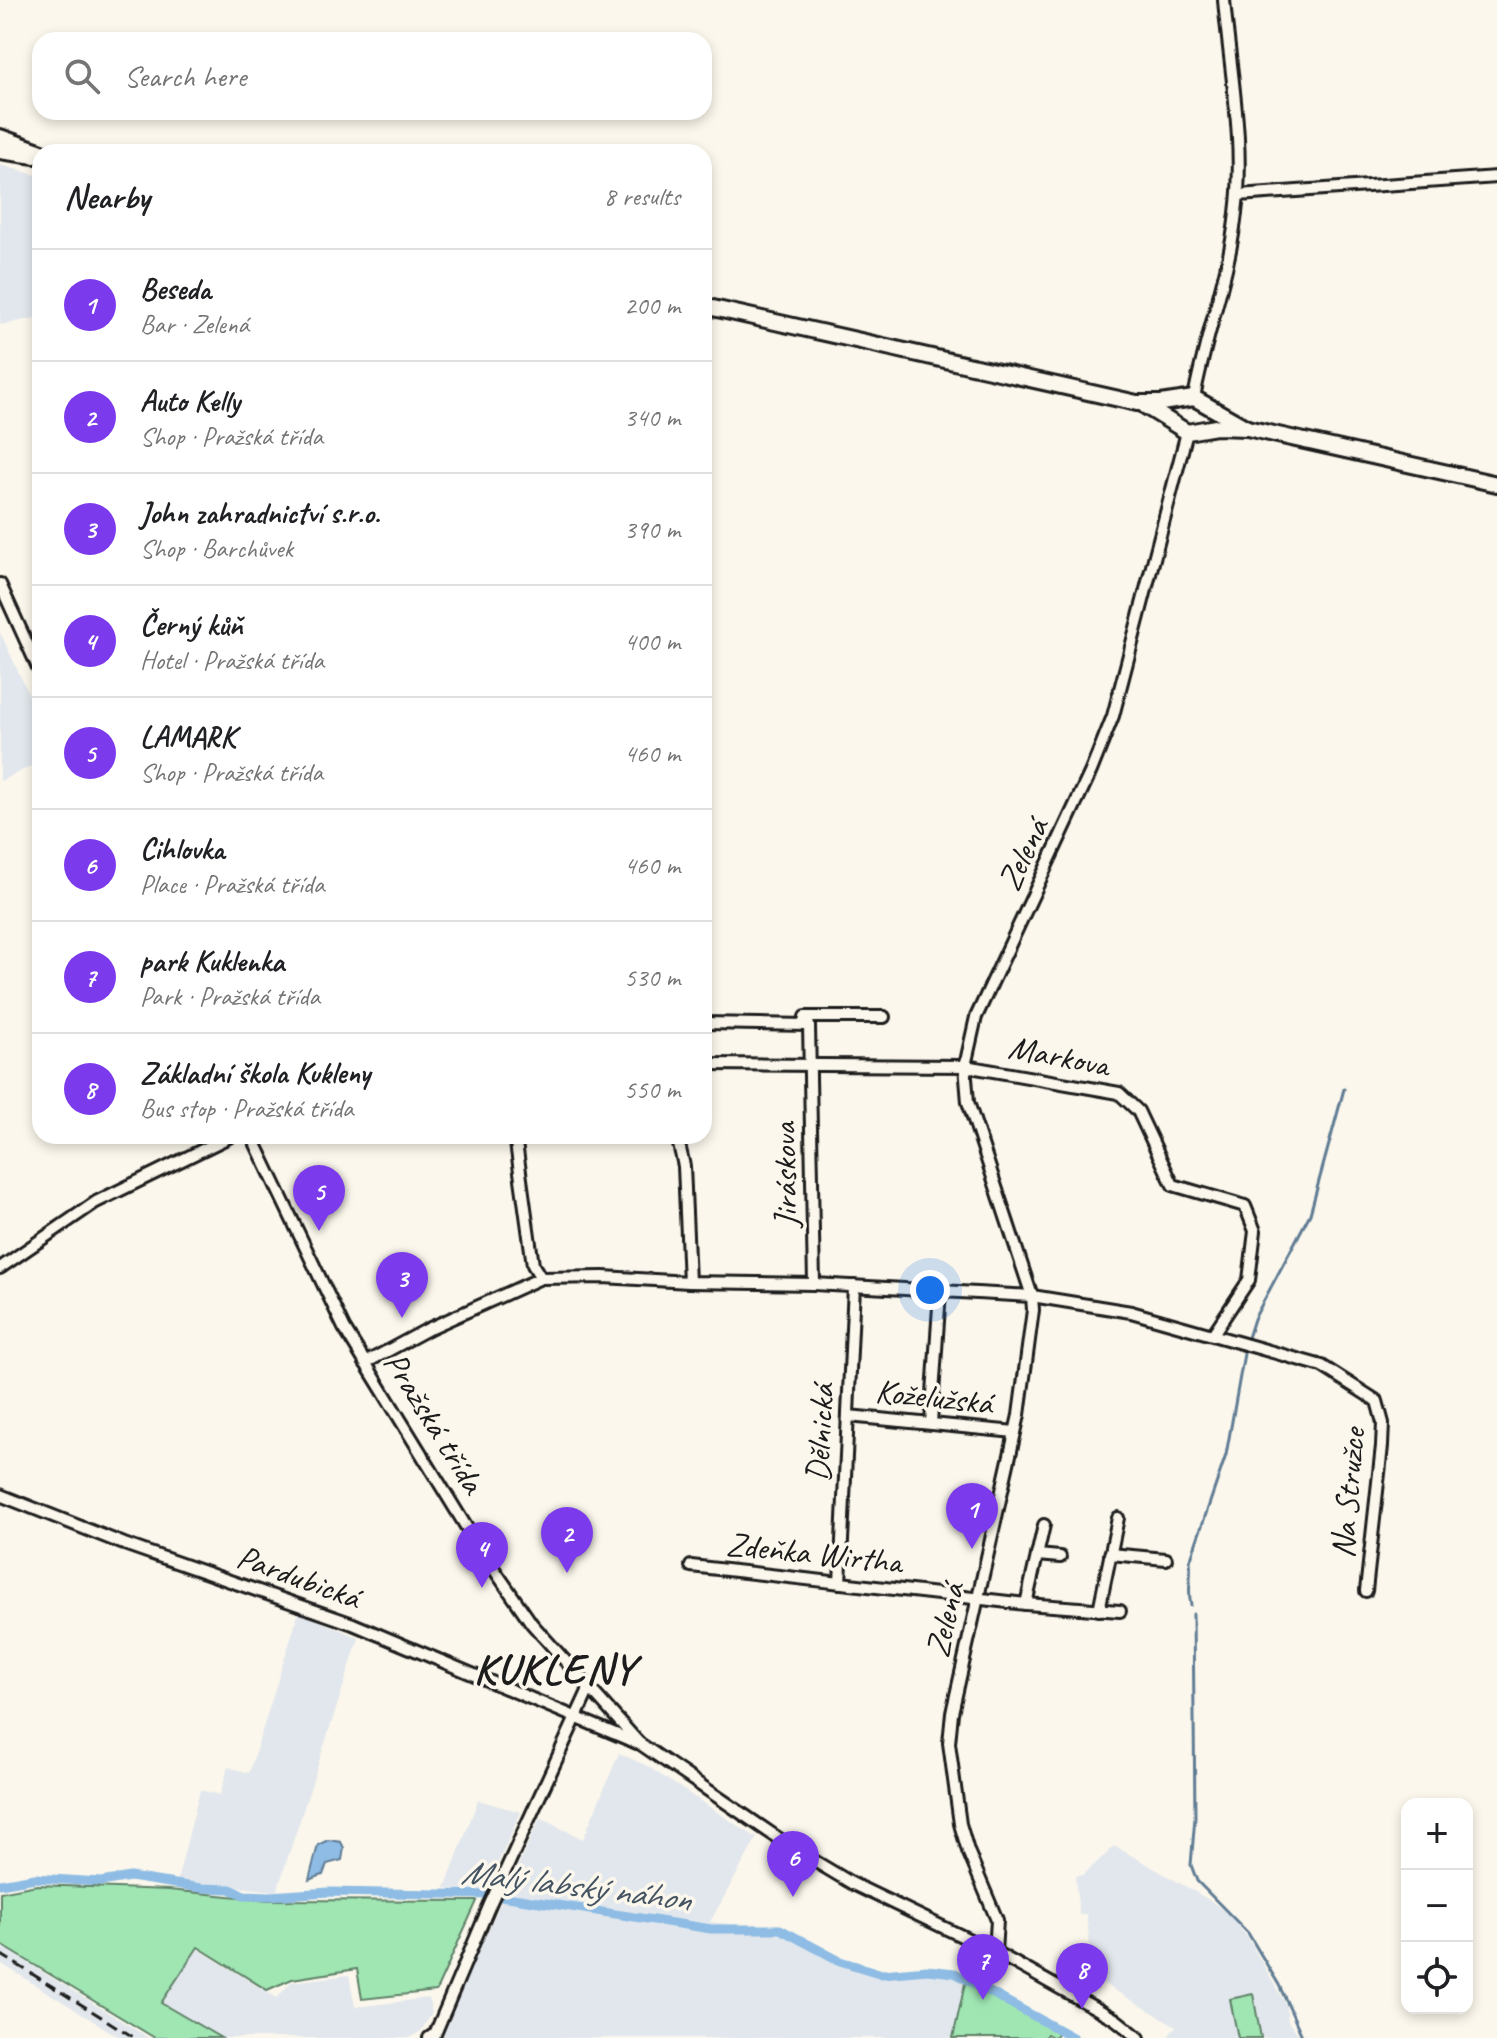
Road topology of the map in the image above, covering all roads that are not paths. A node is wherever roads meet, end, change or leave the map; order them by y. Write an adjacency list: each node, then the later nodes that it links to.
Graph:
1 (1224, 0): 7 (street)
2 (0, 137): 3 (main road)
3 (32, 150)
4 (0, 151): 5 (main road)
5 (32, 153)
6 (1497, 177): 7 (street)
7 (1238, 195): 9 (street)
8 (712, 308): 11 (main road)
9 (1198, 401): 10 (main road); 12 (main road); 13 (main road)
10 (1179, 402): 11 (main road); 13 (main road)
11 (1137, 403): 13 (main road)
12 (1247, 428): 13 (main road); 14 (main road)
13 (1187, 429): 22 (street, Zelená)
14 (1497, 484)
15 (0, 584): 16 (street)
16 (32, 654)
17 (884, 1017): 19 (street)
18 (712, 1023): 19 (street)
19 (804, 1025): 21 (street)
20 (712, 1064): 21 (street, Markova)
21 (810, 1065): 22 (street, Markova); 30 (street, Jiráskova)
22 (965, 1066): 33 (street, Zelená); 34 (street, Markova)
23 (215, 1144): 27 (street)
24 (256, 1144): 35 (street, Pražská třída)
25 (516, 1144): 28 (street)
26 (679, 1144): 29 (street)
27 (0, 1268)
28 (541, 1278): 29 (street); 35 (street)
29 (693, 1282): 30 (street)
30 (814, 1284): 31 (street)
31 (854, 1286): 32 (street); 36 (street, Dělnická)
32 (940, 1292): 33 (street); 37 (street)
33 (1032, 1296): 34 (street); 38 (street, Zelená)
34 (1213, 1334): 48 (street, Na Stružce)
35 (365, 1363): 53 (street, Pražská třída)
36 (848, 1416): 37 (street, Koželužská); 47 (street, Dělnická)
37 (931, 1423): 38 (street, Koželužská)
38 (1015, 1432): 49 (street, Zelená)
39 (0, 1495): 54 (street, Pardubická)
40 (1118, 1518): 42 (street)
41 (1044, 1525): 43 (street)
42 (1110, 1554): 45 (street); 51 (street)
43 (1037, 1555): 44 (street); 50 (street)
44 (1060, 1557)
45 (1166, 1559)
46 (691, 1566): 47 (street, Zdeňka Wirtha)
47 (840, 1583): 49 (street, Zdeňka Wirtha)
48 (1366, 1591)
49 (978, 1598): 50 (street, Zdeňka Wirtha); 56 (street, Zelená)
50 (1026, 1604): 51 (street, Zdeňka Wirtha)
51 (1099, 1610): 52 (street, Zdeňka Wirtha)
52 (1120, 1611)
53 (589, 1689): 54 (street); 55 (street, Pražská třída)
54 (576, 1717): 55 (street, Pardubická); 57 (street)
55 (639, 1743): 56 (street, Pražská třída)
56 (995, 1952): 58 (street, Pražská třída)
57 (429, 2038)
58 (1139, 2038)

